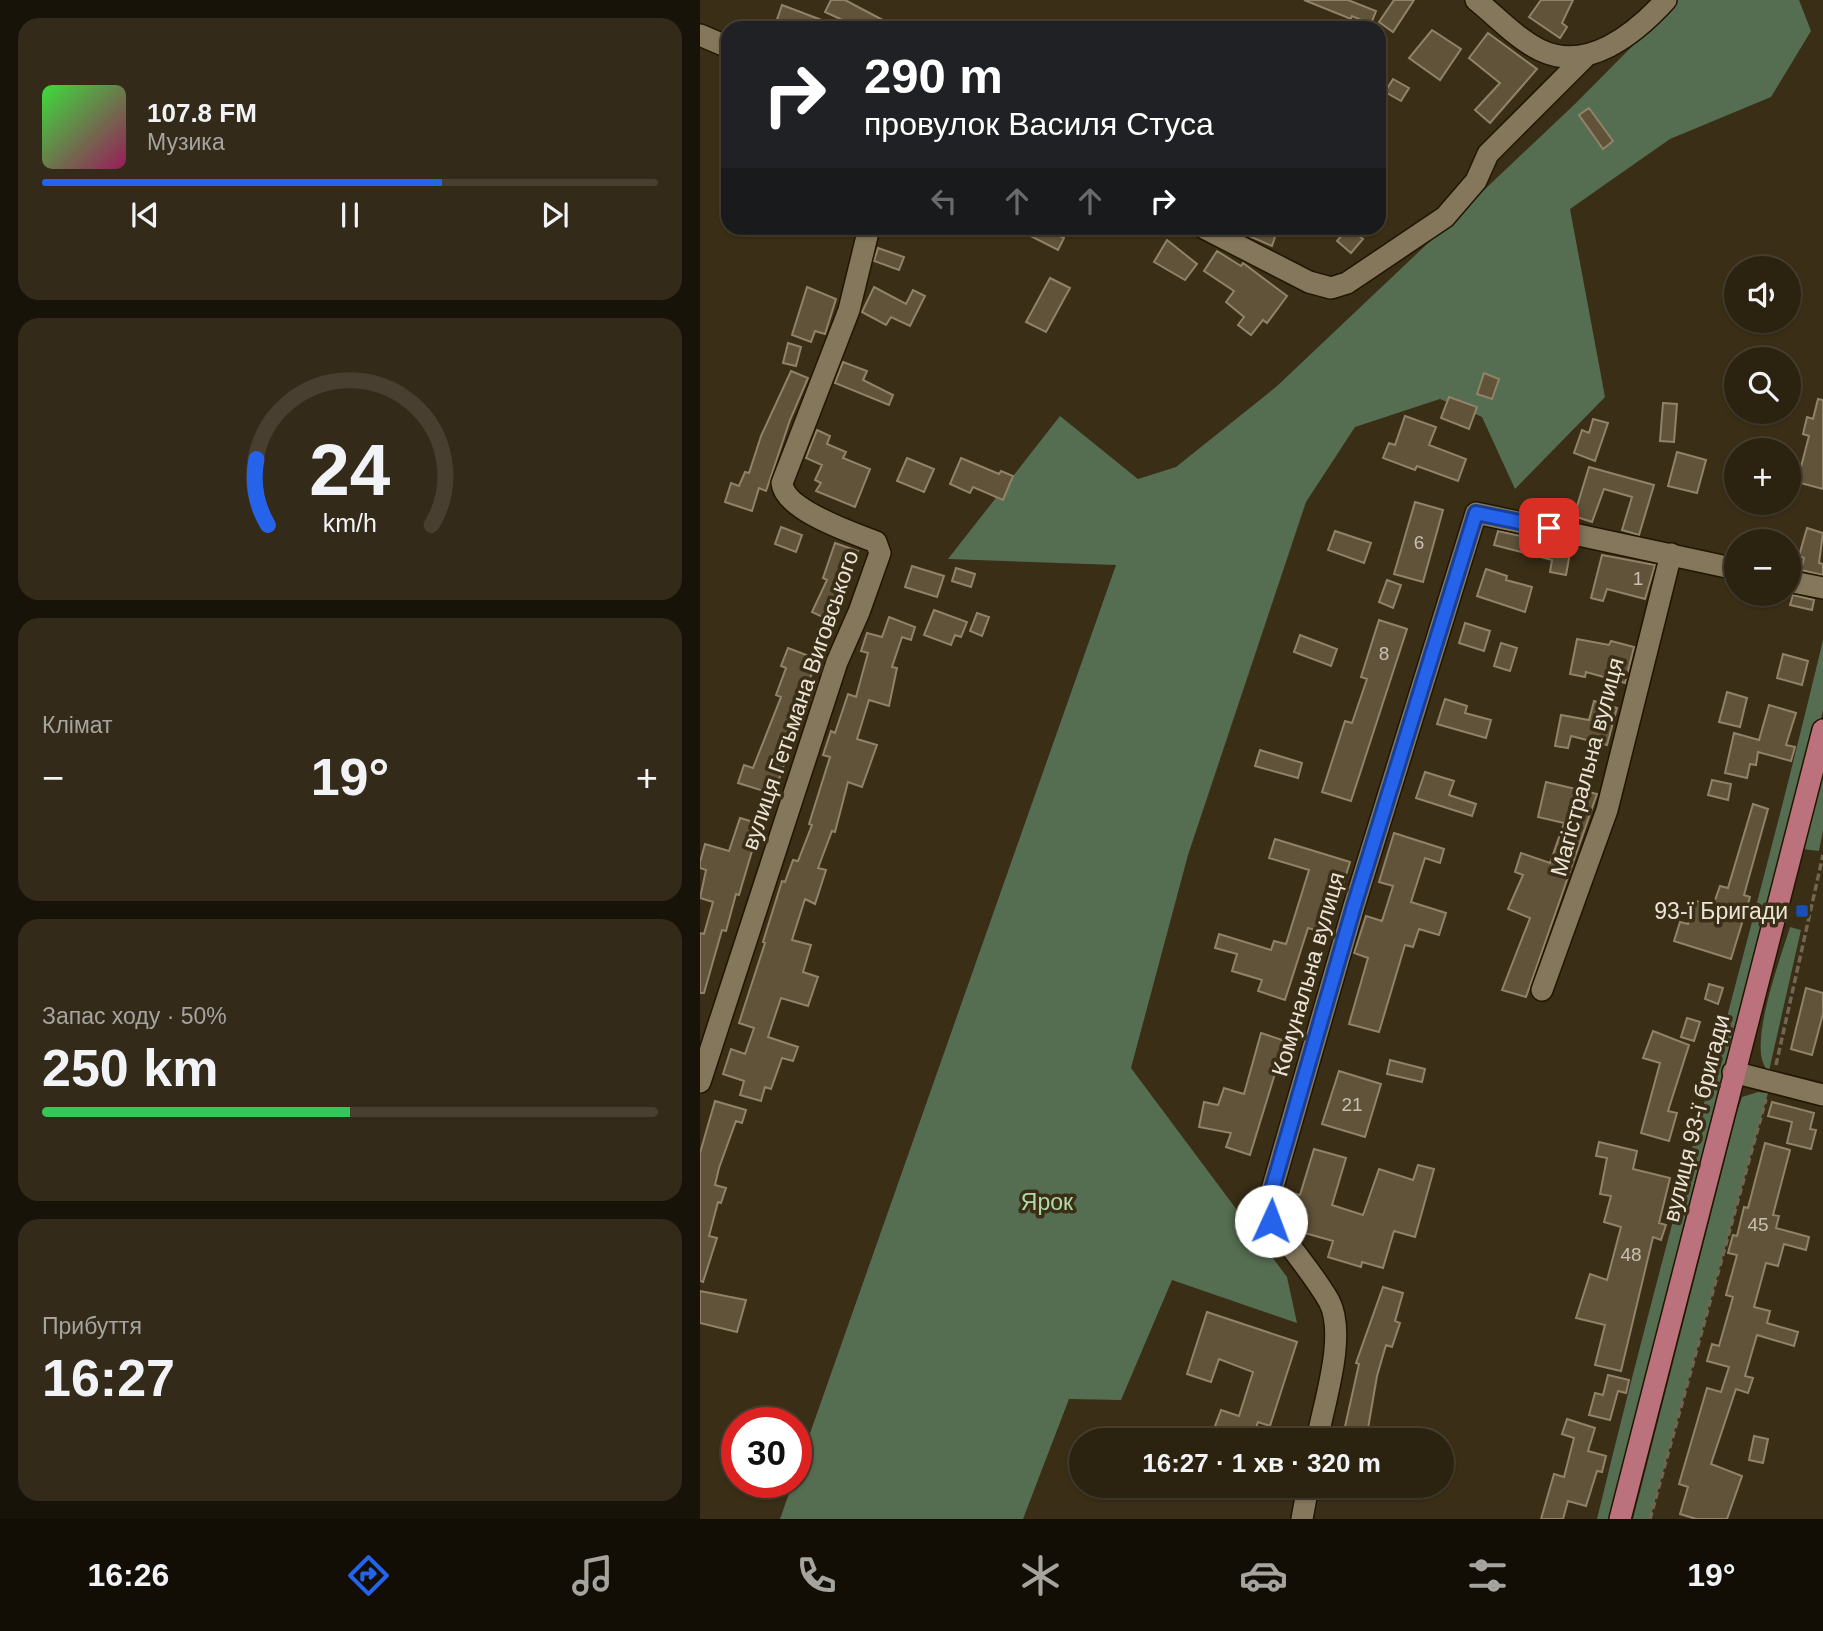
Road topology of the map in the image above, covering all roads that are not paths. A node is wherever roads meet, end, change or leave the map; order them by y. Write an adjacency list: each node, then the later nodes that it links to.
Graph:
1 (1476, 0): 5 (street)
2 (1666, 0): 5 (street)
3 (700, 35): 4 (street)
4 (721, 44)
5 (1586, 56): 7 (street)
6 (867, 235): 15 (street, вулиця Гетьмана Виговського)
7 (1218, 235)
8 (1671, 554): 9 (street); 13 (street, Магістральна вулиця); 17 (street, Комунальна вулиця)
9 (1724, 566)
10 (1801, 584): 11 (street)
11 (1823, 589)
12 (1823, 730): 14 (main road, вулиця 93-ї бригади)
13 (1542, 990)
14 (1733, 1072): 16 (street); 20 (main road, вулиця 93-ї бригади)
15 (700, 1082)
16 (1823, 1095)
17 (1319, 1428)
18 (1306, 1498): 19 (street)
19 (1302, 1519)
20 (1620, 1519)

